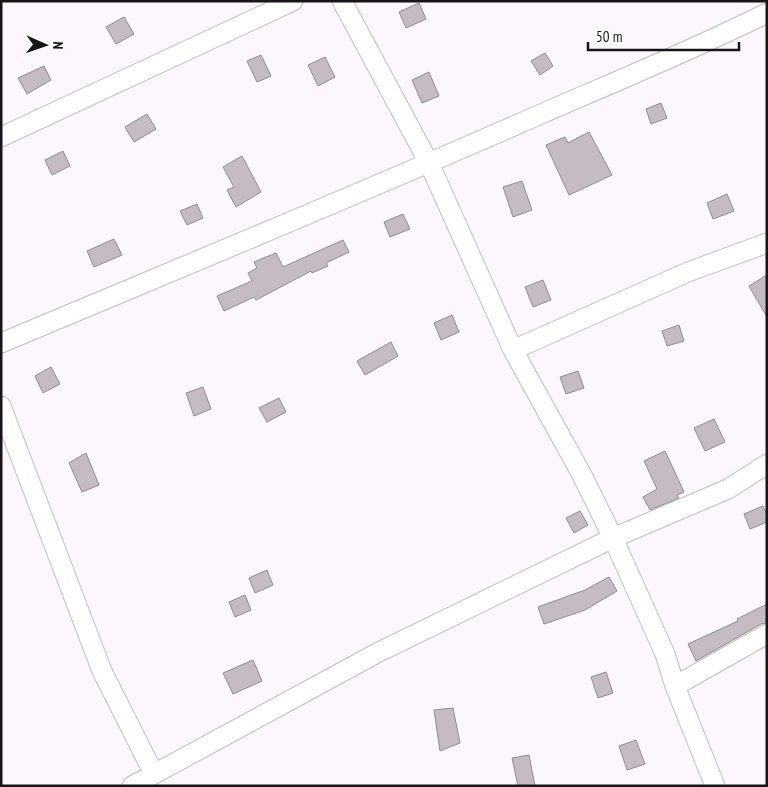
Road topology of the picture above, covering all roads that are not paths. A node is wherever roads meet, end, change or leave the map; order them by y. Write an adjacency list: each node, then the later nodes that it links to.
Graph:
1 (293, 1): 4 (street)
2 (342, 1): 5 (street)
3 (767, 12): 5 (street)
4 (1, 137)
5 (429, 163): 7 (street); 8 (street)
6 (767, 243): 8 (street)
7 (1, 343)
8 (513, 350): 11 (street)
9 (1, 406): 14 (street)
10 (767, 464): 11 (street)
11 (613, 538): 13 (street); 14 (street)
12 (767, 634): 13 (street)
13 (675, 686): 16 (street)
14 (154, 774): 15 (street)
15 (132, 786)
16 (715, 786)

